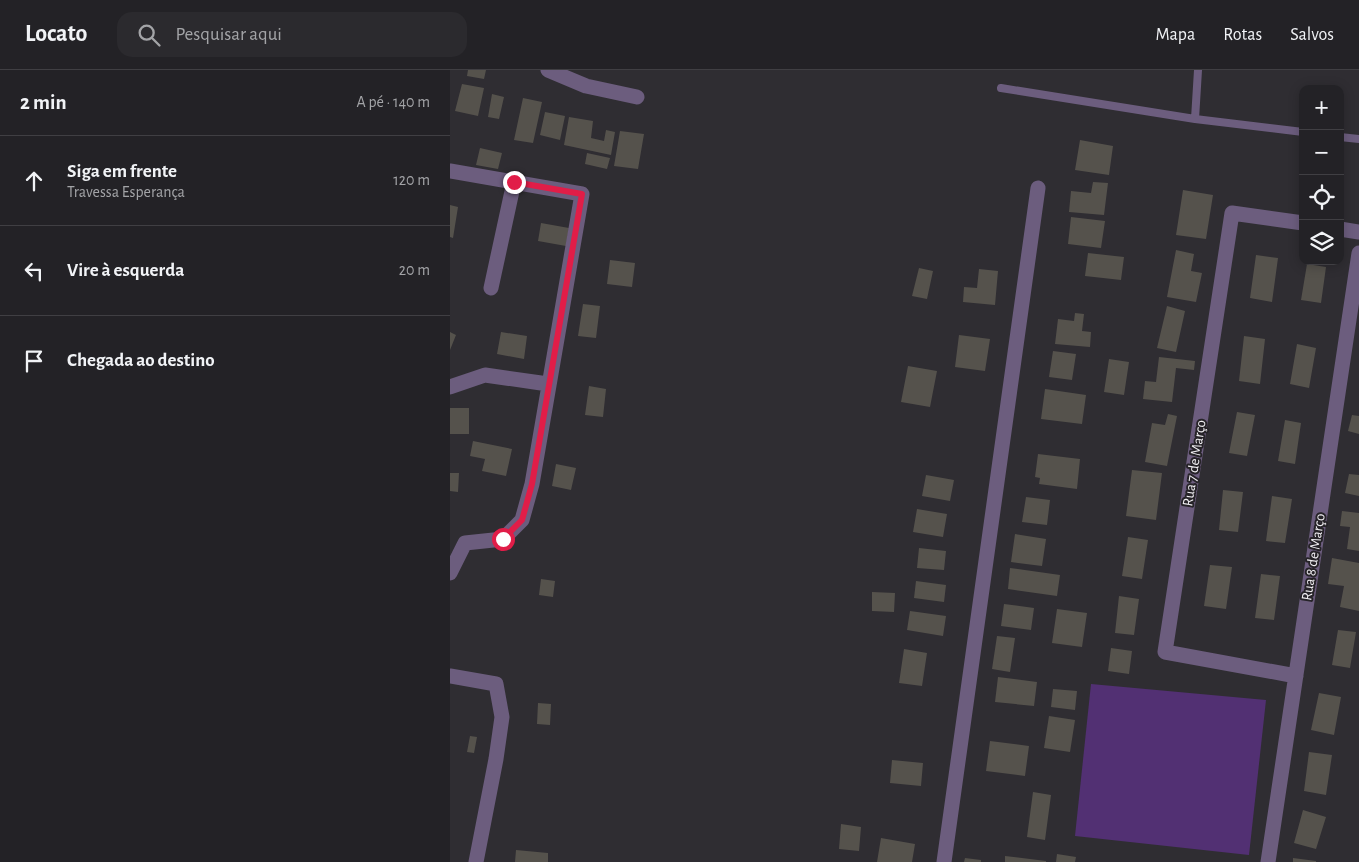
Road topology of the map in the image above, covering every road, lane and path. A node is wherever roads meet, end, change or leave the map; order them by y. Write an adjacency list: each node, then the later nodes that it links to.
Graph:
1 (548, 70): 4 (street)
2 (1198, 70): 5 (lane)
3 (1001, 88): 5 (lane)
4 (637, 96)
5 (1195, 119): 6 (lane)
6 (1299, 132)
7 (1344, 137): 8 (lane)
8 (1359, 139)
9 (450, 171): 10 (street)
10 (514, 182): 16 (street); 17 (street)
11 (1038, 188): 23 (street)
12 (1299, 223): 21 (street, Rua 7 de Março)
13 (1344, 230): 14 (street)
14 (1359, 232)
15 (1359, 253): 21 (street, Rua 8 de Março)
16 (491, 288)
17 (548, 384): 18 (street); 19 (street)
18 (450, 387)
19 (450, 573)
20 (450, 676): 22 (street)
21 (1296, 676): 24 (street, Rua 8 de Março)
22 (476, 862)
23 (944, 862)
24 (1268, 862)

